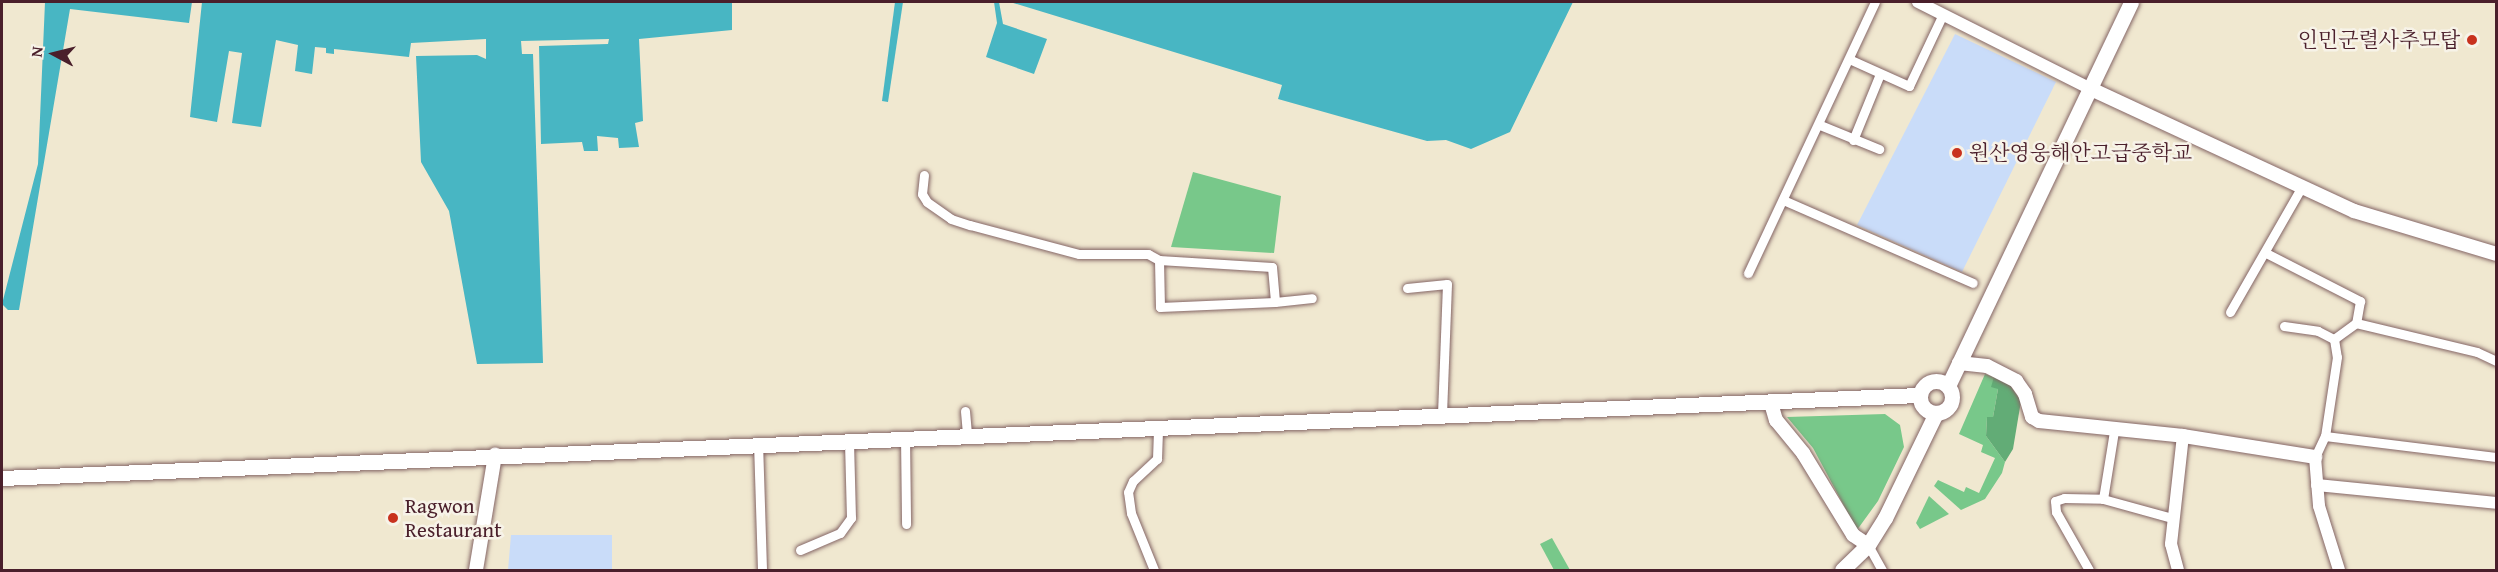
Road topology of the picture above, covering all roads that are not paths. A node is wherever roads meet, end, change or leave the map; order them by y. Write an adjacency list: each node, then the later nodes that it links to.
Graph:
1 (1875, 2): 5 (street)
2 (1918, 2): 4 (street)
3 (2131, 2): 7 (main road)
4 (1943, 14): 6 (street); 7 (street)
5 (1849, 59): 6 (street); 8 (street)
6 (1880, 74): 9 (street)
7 (2089, 88): 12 (main road); 27 (main road)
8 (1820, 125): 9 (street); 13 (street)
9 (1853, 140): 10 (street)
10 (1879, 149)
11 (924, 176): 16 (street)
12 (2301, 188): 14 (street); 15 (main road)
13 (1783, 200): 17 (street); 18 (street)
14 (2266, 253): 22 (street); 23 (street)
15 (2496, 254)
16 (1159, 260): 21 (street); 21 (street)
17 (1748, 273)
18 (1973, 283)
19 (1407, 288): 33 (street)
20 (1311, 298): 21 (street)
21 (1275, 302)
22 (2230, 312)
23 (2356, 324): 25 (street); 26 (street)
24 (2284, 326): 25 (street)
25 (2334, 339): 39 (street)
26 (2496, 360)
27 (1959, 363): 28 (main road); 35 (main road)
28 (1948, 386): 29 (main road); 32 (main road)
29 (1920, 395): 30 (main road); 32 (main road)
30 (1771, 403): 33 (main road); 51 (main road)
31 (965, 411): 36 (street)
32 (1936, 414): 51 (main road)
33 (1442, 416): 34 (main road)
34 (1158, 426): 36 (main road); 55 (street)
35 (2114, 431): 38 (main road); 47 (street)
36 (967, 434): 37 (main road)
37 (905, 436): 40 (main road); 50 (street)
38 (2183, 436): 43 (main road); 49 (street)
39 (2325, 436): 43 (street); 44 (street)
40 (849, 439): 41 (main road); 52 (street)
41 (758, 442): 42 (main road); 54 (street)
42 (495, 455): 45 (main road); 53 (main road)
43 (2315, 457): 46 (street)
44 (2496, 457)
45 (2, 478)
46 (2317, 485): 48 (street); 60 (street)
47 (2103, 499): 49 (street); 58 (street)
48 (2496, 503)
49 (2172, 518): 59 (street)
50 (906, 524)
51 (1868, 545): 56 (main road); 57 (street)
52 (800, 549)
53 (476, 570)
54 (762, 570)
55 (1154, 570)
56 (1842, 570)
57 (1882, 570)
58 (2089, 570)
59 (2178, 570)
60 (2339, 570)

